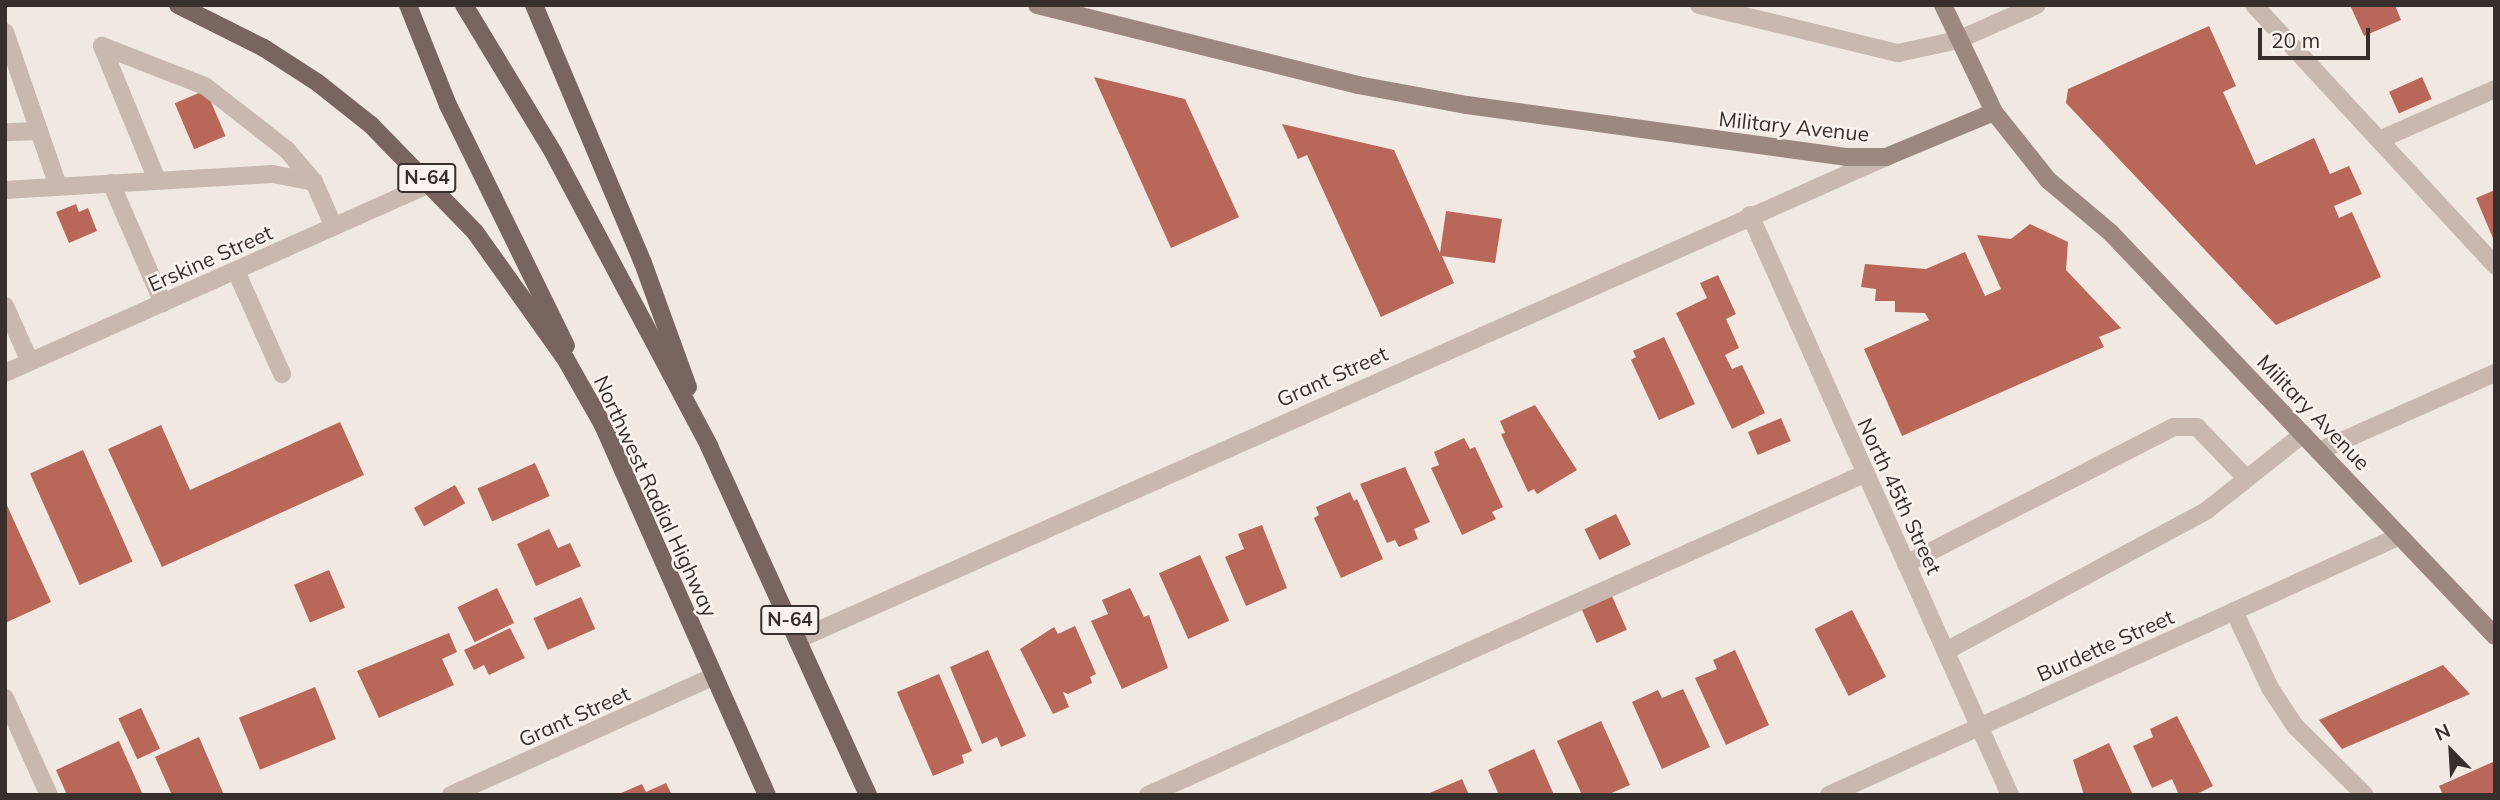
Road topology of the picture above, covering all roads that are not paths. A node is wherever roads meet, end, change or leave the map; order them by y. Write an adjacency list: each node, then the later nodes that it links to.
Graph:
1 (178, 5): 23 (main road, Northwest Radial Highway / N-64)
2 (408, 5): 36 (main road)
3 (464, 5): 38 (main road, N-64)
4 (534, 5): 13 (main road)
5 (550, 5): 13 (main road)
6 (1037, 5): 19 (main road, Military Avenue)
7 (1699, 5): 12 (street)
8 (1943, 5): 12 (main road)
9 (2037, 5): 12 (street)
10 (2254, 5): 18 (street)
11 (5, 32): 16 (street)
12 (1958, 40): 15 (main road)
13 (549, 41): 38 (main road)
14 (2495, 89): 18 (street)
15 (1994, 112): 19 (main road, Military Avenue); 37 (main road, Military Avenue)
16 (39, 131): 17 (street); 24 (street)
17 (5, 132)
18 (2379, 140): 28 (street)
19 (1886, 157): 26 (street, Grant Street)
20 (157, 180): 21 (street); 21 (street); 22 (street)
21 (314, 182): 27 (street)
22 (111, 183): 24 (street); 30 (street)
23 (432, 183): 27 (street, Erskine Street); 36 (main road, Northwest Radial Highway / N-64)
24 (58, 186): 25 (street)
25 (5, 190)
26 (1750, 215): 40 (street, North 45th Street); 46 (street, Grant Street)
27 (334, 227): 29 (street, Erskine Street)
28 (2495, 265)
29 (236, 271): 30 (street, Erskine Street); 35 (street)
30 (163, 303): 32 (street, Erskine Street)
31 (5, 306): 32 (street)
32 (30, 362): 33 (street, Erskine Street)
33 (5, 373)
34 (2495, 373): 39 (street)
35 (282, 374)
36 (603, 425): 48 (main road, Northwest Radial Highway / N-64)
37 (2303, 434): 39 (main road, Military Avenue); 41 (street)
38 (709, 446): 46 (main road, N-64)
39 (2319, 451): 42 (main road, Military Avenue)
40 (1866, 473): 43 (street, North 45th Street); 55 (street)
41 (2246, 478): 43 (street); 47 (street)
42 (2400, 536): 44 (street, Burdette Street); 45 (main road, Military Avenue)
43 (1906, 564): 47 (street, North 45th Street)
44 (2234, 611): 50 (street, Burdette Street); 58 (street)
45 (2495, 635)
46 (799, 639): 54 (main road, N-64)
47 (1946, 651): 50 (street, North 45th Street)
48 (714, 676): 52 (street, Grant Street); 53 (main road, Northwest Radial Highway / N-64)
49 (5, 698): 51 (street)
50 (1979, 727): 56 (street, Burdette Street); 57 (street, North 45th Street)
51 (49, 795)
52 (451, 795)
53 (767, 795)
54 (868, 795)
55 (1148, 795)
56 (1829, 795)
57 (2010, 795)
58 (2365, 795)

